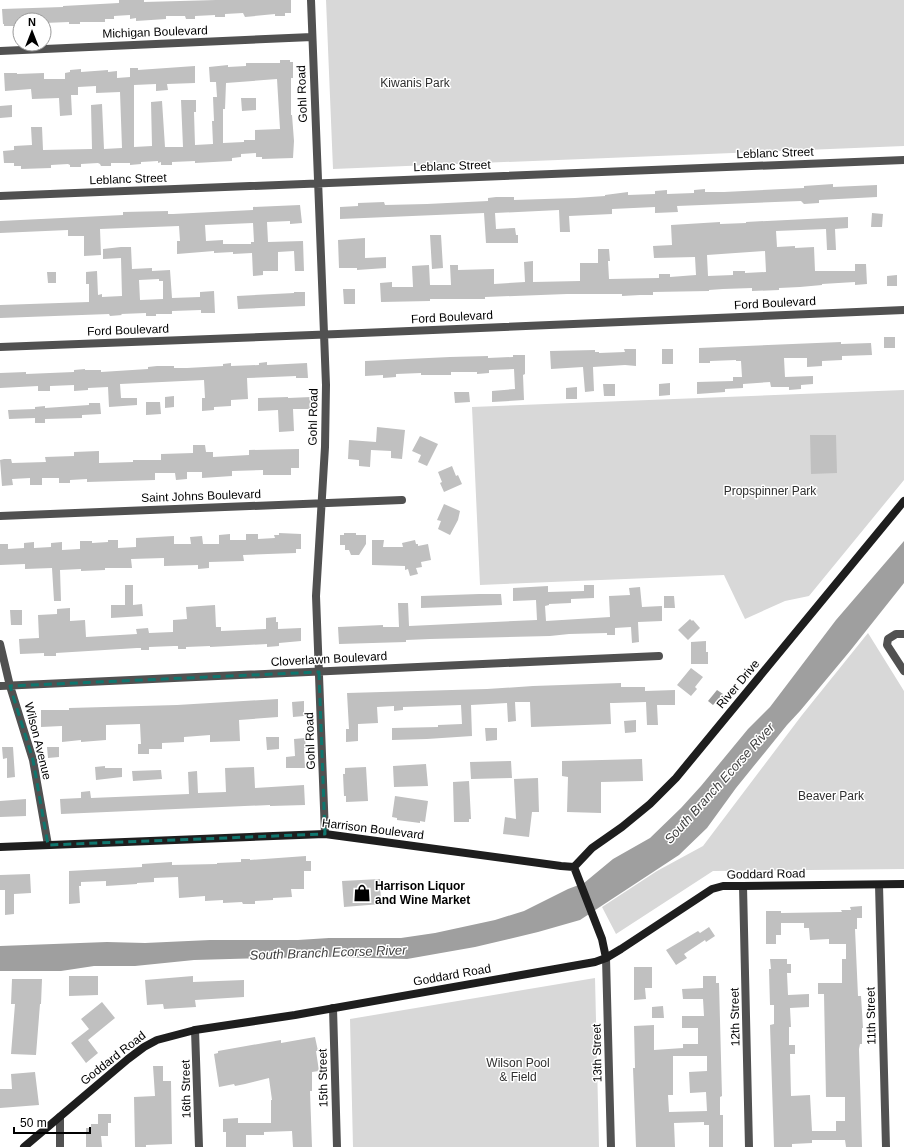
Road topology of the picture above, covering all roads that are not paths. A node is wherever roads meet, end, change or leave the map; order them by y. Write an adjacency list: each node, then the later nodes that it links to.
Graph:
1 (311, 0): 2 (street, Gohl Road)
2 (312, 37): 3 (street, Michigan Boulevard); 5 (street, Gohl Road)
3 (0, 51)
4 (904, 160): 5 (street, Leblanc Street)
5 (318, 184): 6 (street, Leblanc Street); 8 (street, Gohl Road)
6 (0, 196)
7 (904, 310): 8 (street, Ford Boulevard)
8 (325, 335): 9 (street, Ford Boulevard); 12 (street, Gohl Road)
9 (0, 347)
10 (402, 500): 12 (street, Saint Johns Boulevard)
11 (904, 501): 24 (street, River Drive)
12 (321, 504): 13 (street, Saint Johns Boulevard); 18 (street, Gohl Road)
13 (0, 516)
14 (904, 634): 17 (street)
15 (0, 644): 20 (street, Wilson Avenue)
16 (659, 656): 18 (street, Cloverlawn Boulevard)
17 (904, 671)
18 (319, 672): 20 (street, Cloverlawn Boulevard); 21 (street, Gohl Road)
19 (0, 686): 20 (street, Cloverlawn Boulevard)
20 (10, 686): 22 (street, Wilson Avenue)
21 (325, 834): 22 (street, Harrison Boulevard); 24 (street, Harrison Boulevard)
22 (48, 845): 23 (street, Harrison Boulevard)
23 (0, 847)
24 (574, 867): 28 (street)
25 (904, 884): 26 (street, Goddard Road)
26 (879, 885): 27 (street, Goddard Road); 38 (street, 11th Street)
27 (743, 886): 28 (street, Goddard Road); 37 (street, 12th Street)
28 (606, 958): 29 (street, Goddard Road); 36 (street, 13th Street)
29 (333, 1008): 30 (street, Goddard Road); 35 (street, 15th Street)
30 (195, 1030): 31 (street, Goddard Road); 34 (street, 16th Street)
31 (60, 1117): 32 (street, Goddard Road); 33 (street)
32 (24, 1147)
33 (60, 1147)
34 (199, 1147)
35 (337, 1147)
36 (611, 1147)
37 (749, 1147)
38 (886, 1147)

